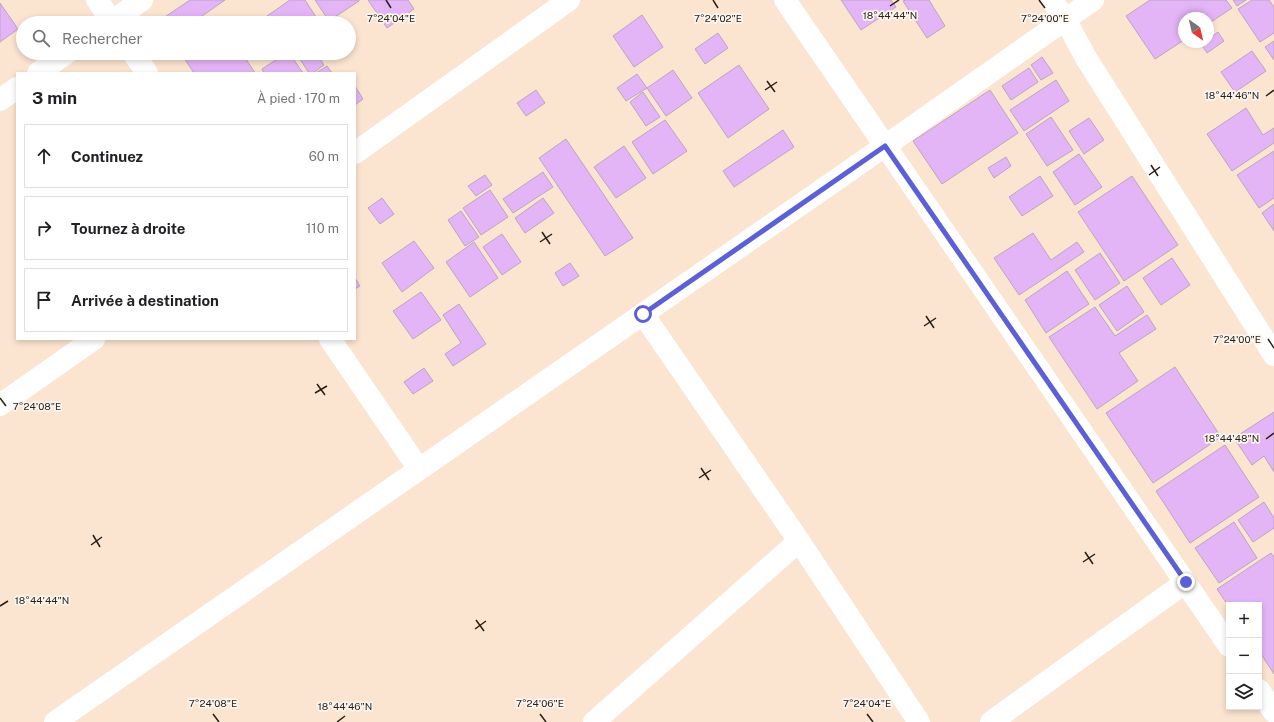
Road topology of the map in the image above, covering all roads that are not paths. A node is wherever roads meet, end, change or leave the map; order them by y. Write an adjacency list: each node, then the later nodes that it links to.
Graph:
1 (97, 0): 7 (street)
2 (142, 0): 8 (street)
3 (569, 0): 17 (street)
4 (785, 0): 16 (street)
5 (1052, 0): 9 (street)
6 (1093, 0): 9 (street)
7 (107, 16)
8 (119, 16)
9 (1065, 19): 16 (street); 21 (street)
10 (57, 60): 12 (street)
11 (138, 60): 13 (street)
12 (39, 72)
13 (146, 72)
14 (16, 89): 15 (street)
15 (0, 100)
16 (885, 146): 18 (street); 25 (street)
17 (356, 152)
18 (643, 314): 23 (street); 24 (street)
19 (93, 340): 22 (street)
20 (331, 340): 23 (street)
21 (1274, 354)
22 (0, 405)
23 (419, 470): 29 (street)
24 (799, 541): 30 (street); 31 (street)
25 (1186, 582): 26 (street); 32 (street)
26 (1226, 642)
27 (1262, 694): 28 (street)
28 (1274, 712)
29 (55, 722)
30 (594, 722)
31 (919, 722)
32 (991, 722)

